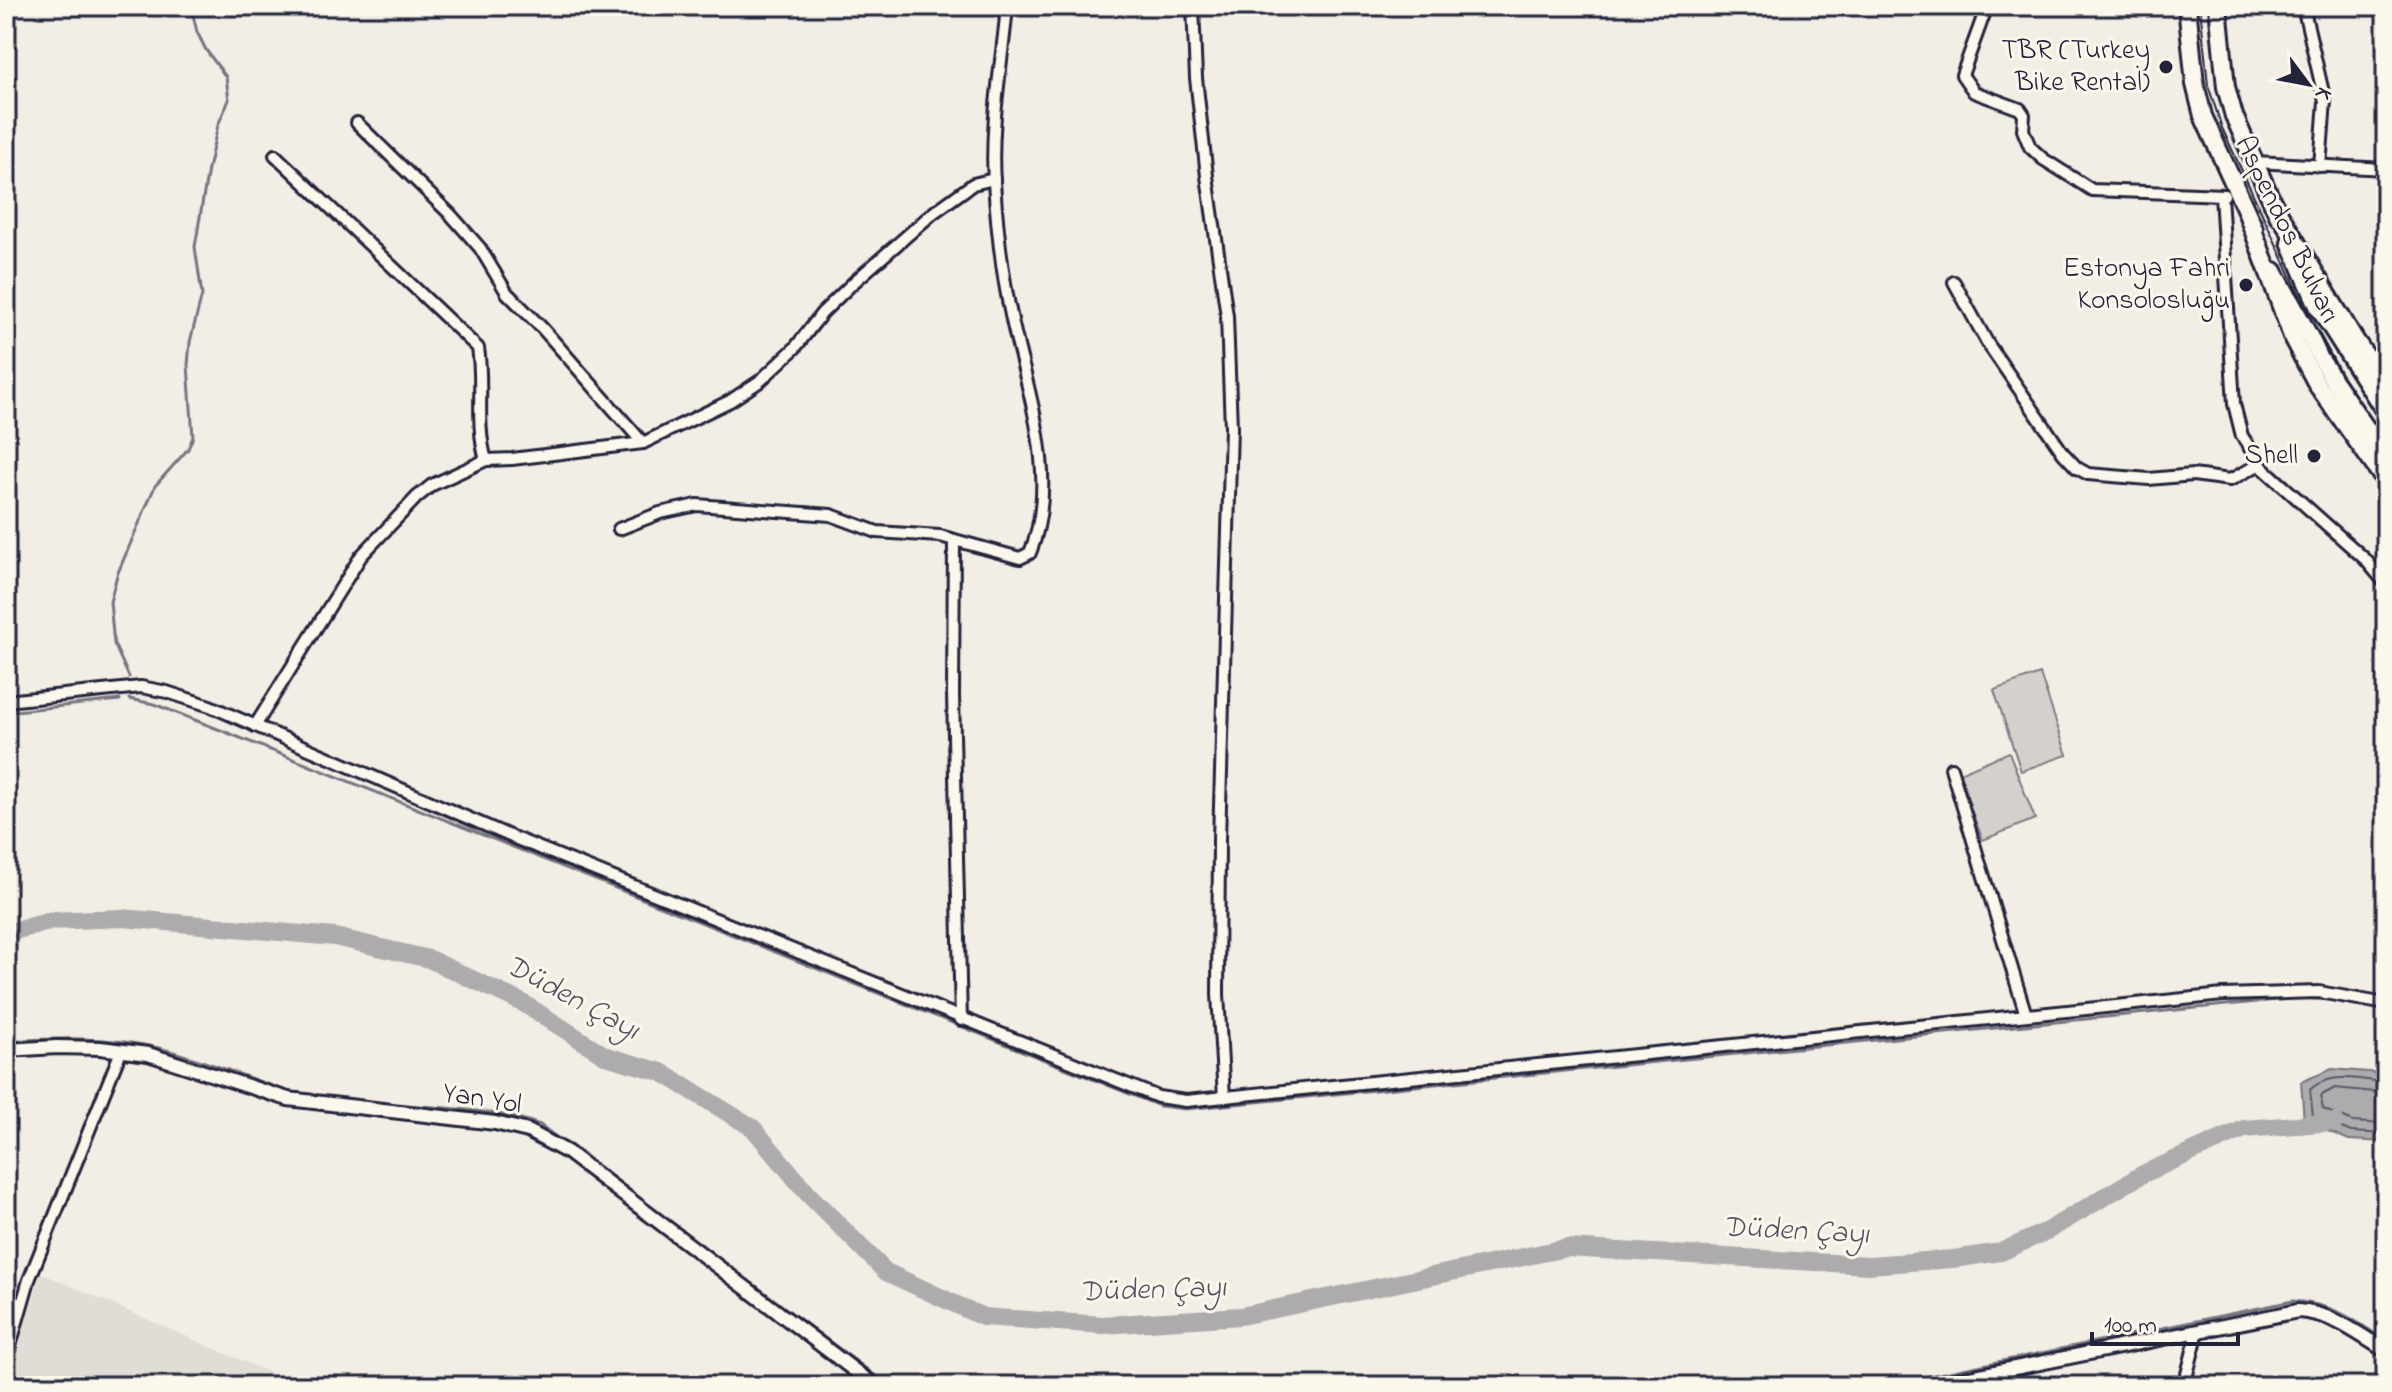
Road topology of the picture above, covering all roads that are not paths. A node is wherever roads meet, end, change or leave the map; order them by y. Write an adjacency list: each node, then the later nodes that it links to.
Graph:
1 (1007, 6): 12 (street)
2 (1193, 6): 35 (street)
3 (1987, 6): 13 (street)
4 (2187, 6): 13 (main road, Aspendos Bulvarı)
5 (2218, 6): 9 (main road, Aspendos Bulvarı)
6 (2303, 6): 10 (street)
7 (357, 123): 19 (street)
8 (275, 155): 21 (street)
9 (2255, 162): 10 (street); 14 (main road, Aspendos Bulvarı)
10 (2320, 166): 11 (street)
11 (2386, 169)
12 (994, 179): 19 (street); 25 (street)
13 (2230, 195): 15 (main road, Aspendos Bulvarı); 22 (street)
14 (2274, 205): 17 (main road); 18 (main road, Aspendos Bulvarı)
15 (2248, 216): 20 (main road, Aspendos Bulvarı); 23 (main road)
16 (1954, 282): 22 (street)
17 (2386, 385)
18 (2386, 413)
19 (643, 443): 21 (street)
20 (2386, 457)
21 (486, 460): 28 (street)
22 (2260, 464): 26 (street)
23 (2386, 482)
24 (619, 529): 25 (street)
25 (954, 540): 32 (street)
26 (2386, 584)
27 (6, 701): 28 (street)
28 (255, 726): 32 (street)
29 (1951, 768): 31 (street)
30 (2386, 1004): 31 (street)
31 (2026, 1015): 35 (street)
32 (961, 1020): 35 (street)
33 (6, 1050): 34 (street, Yan Yol)
34 (121, 1051): 38 (street); 40 (street, Yan Yol)
35 (1224, 1097)
36 (2198, 1331): 37 (street); 41 (street); 42 (street)
37 (2386, 1351)
38 (6, 1360)
39 (2386, 1378): 43 (street)
40 (875, 1386)
41 (1925, 1386)
42 (2184, 1386)
43 (2383, 1386)

